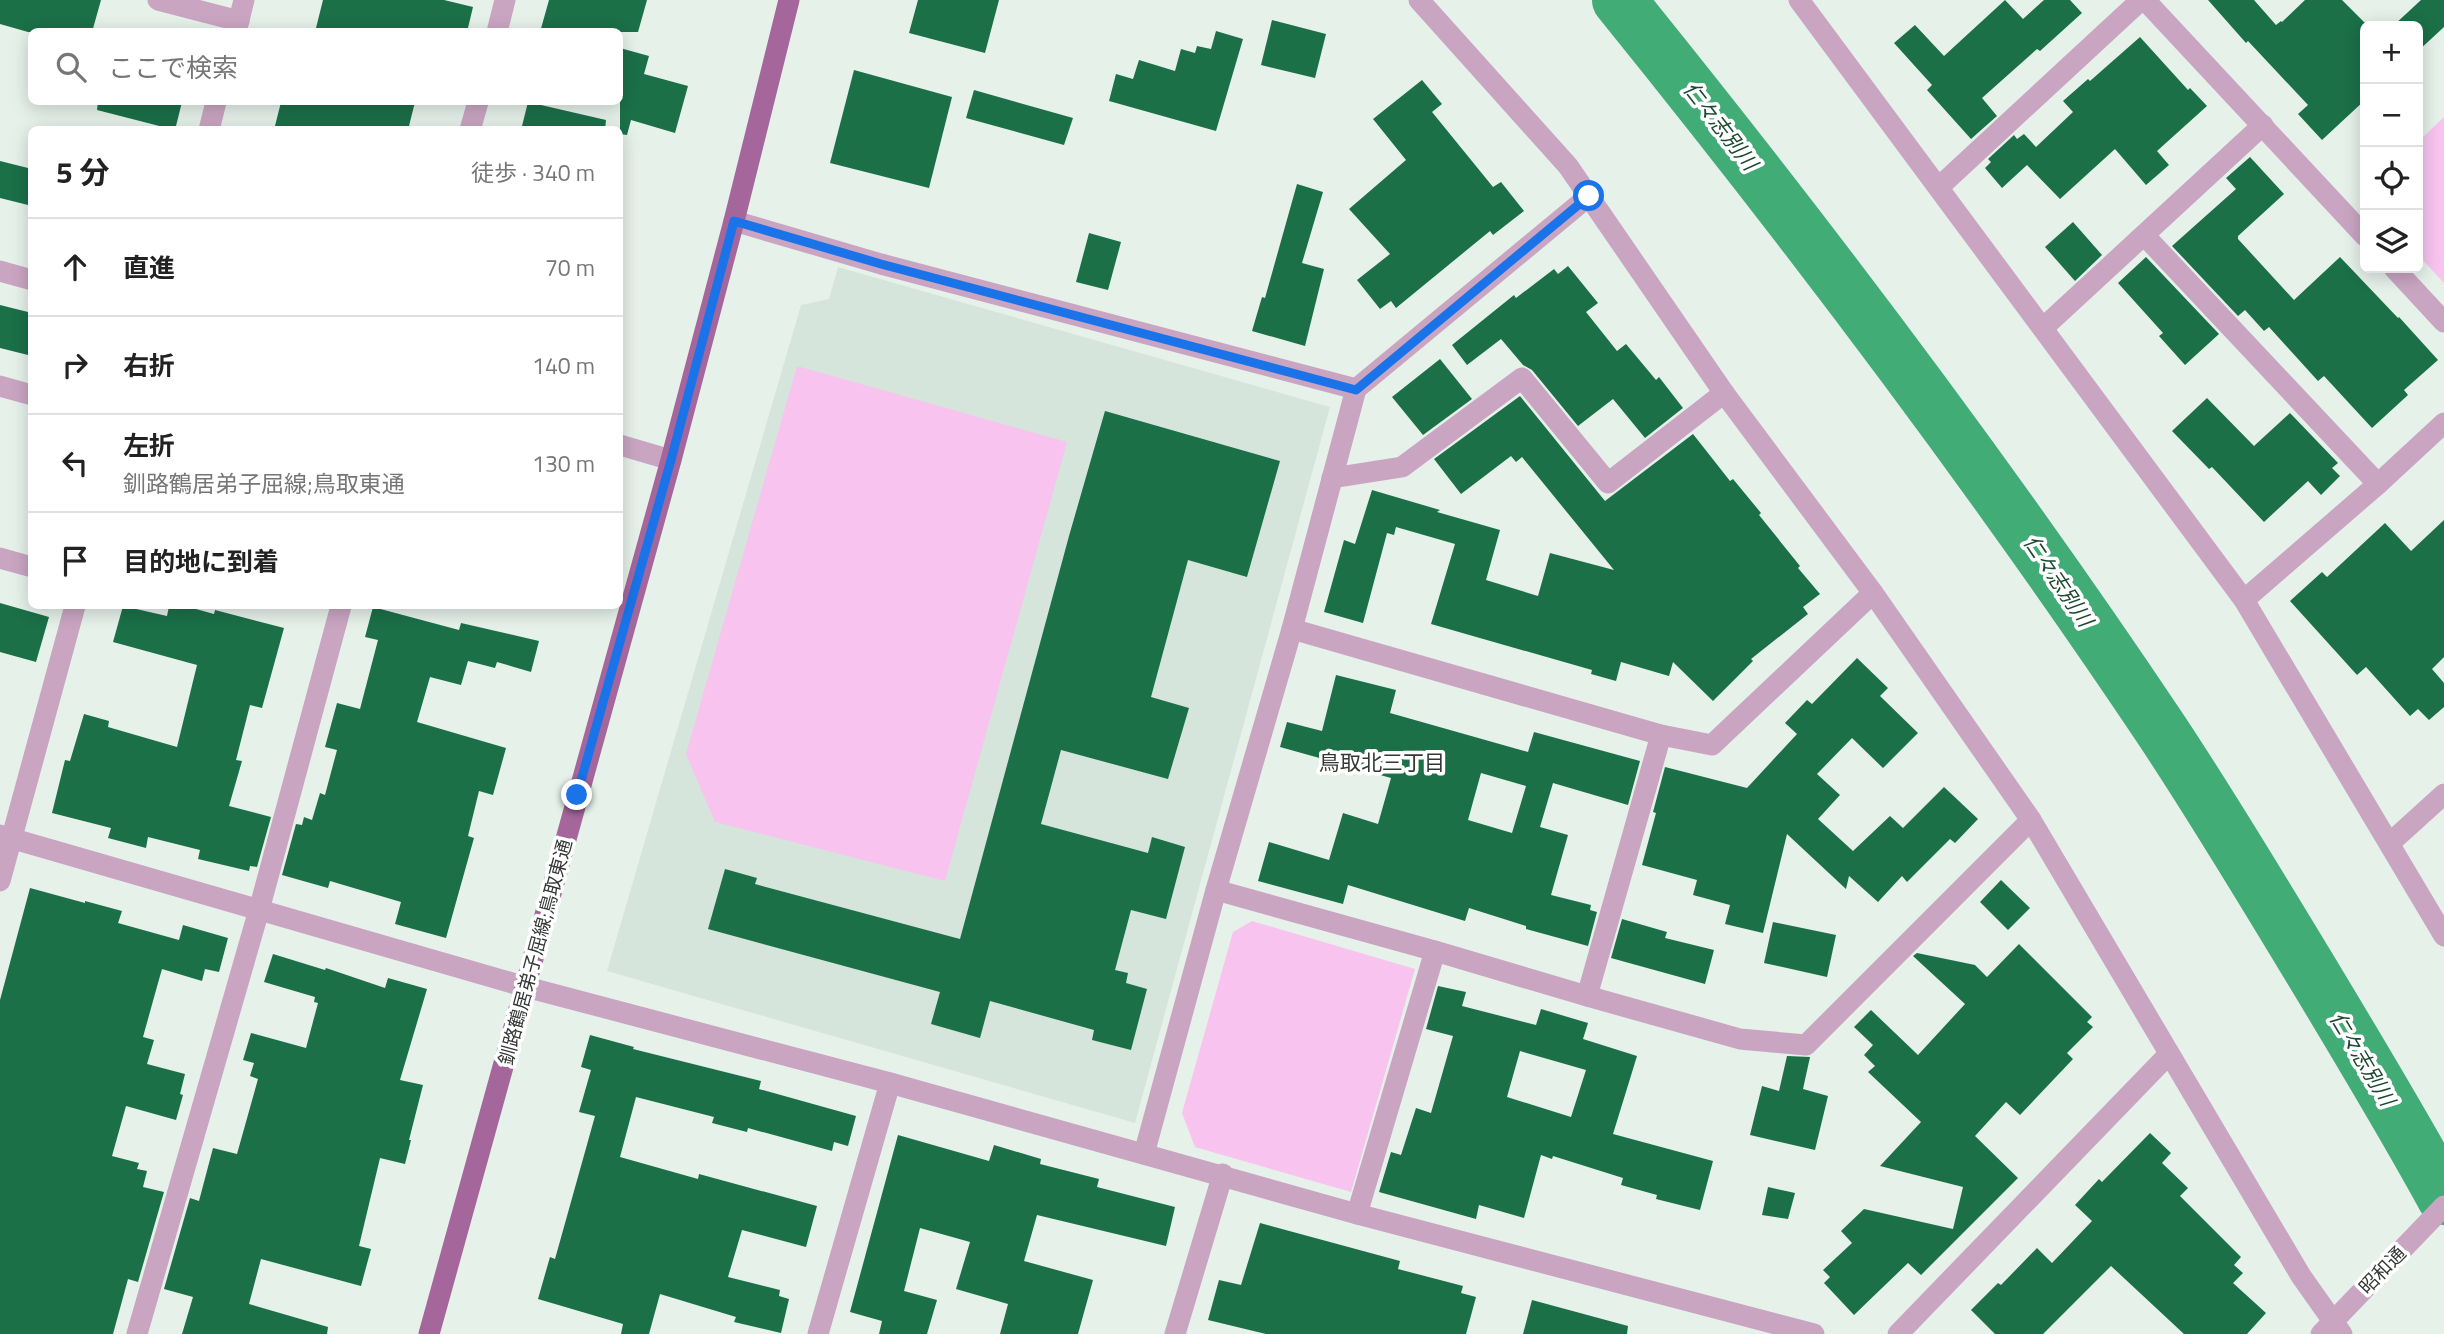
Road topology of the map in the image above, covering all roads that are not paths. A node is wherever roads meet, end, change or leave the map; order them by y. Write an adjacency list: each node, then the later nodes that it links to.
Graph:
1 (158, 0): 8 (street)
2 (244, 0): 8 (street)
3 (505, 0): 9 (street)
4 (789, 0): 17 (main road, 釧路鶴居弟子屈線;鳥取東通)
5 (1419, 0): 16 (street)
6 (1799, 0): 15 (street)
7 (2143, 0): 12 (street); 15 (street)
8 (237, 26)
9 (498, 28)
10 (215, 105): 13 (street)
11 (477, 105): 14 (street)
12 (2263, 125): 18 (street); 19 (street)
13 (210, 126)
14 (471, 126)
15 (1939, 187): 24 (street)
16 (1589, 196): 26 (street); 27 (street)
17 (734, 221): 26 (street); 31 (main road, 釧路鶴居弟子屈線;鳥取東通)
18 (2360, 231)
19 (2144, 235): 24 (street); 33 (street)
20 (0, 271): 22 (street)
21 (2400, 273): 23 (street)
22 (28, 279)
23 (2444, 322)
24 (2043, 328): 37 (street)
25 (0, 386): 28 (street)
26 (1356, 390): 32 (street)
27 (1724, 393): 32 (street); 36 (street)
28 (28, 394)
29 (2444, 423): 33 (street)
30 (623, 446): 31 (street)
31 (671, 460): 51 (main road, 釧路鶴居弟子屈線;鳥取東通)
32 (1332, 478): 40 (street)
33 (2378, 484): 37 (street)
34 (0, 558): 35 (street)
35 (28, 566)
36 (1873, 593): 41 (street); 43 (street)
37 (2244, 600): 45 (street)
38 (74, 609): 44 (street)
39 (340, 609): 48 (street)
40 (1292, 629): 41 (street); 47 (street)
41 (1661, 735): 52 (street)
42 (2444, 794): 45 (street)
43 (2031, 820): 52 (street); 53 (street)
44 (6, 837): 46 (street); 48 (street)
45 (2390, 844): 49 (street)
46 (0, 881)
47 (1216, 890): 50 (street); 55 (street)
48 (259, 910): 51 (street); 60 (street)
49 (2444, 936)
50 (1434, 951): 52 (street); 58 (street)
51 (526, 987): 54 (street); 61 (main road, 釧路鶴居弟子屈線;鳥取東通)
52 (1587, 996)
53 (2169, 1054): 59 (street); 65 (street)
54 (890, 1083): 55 (street); 62 (street)
55 (1144, 1154): 56 (street)
56 (1223, 1174): 58 (street); 63 (street)
57 (2444, 1206): 59 (street, 昭和通)
58 (1357, 1214): 64 (street)
59 (2332, 1330)
60 (136, 1334)
61 (429, 1334)
62 (818, 1334)
63 (1175, 1334)
64 (1814, 1334)
65 (1898, 1334)

